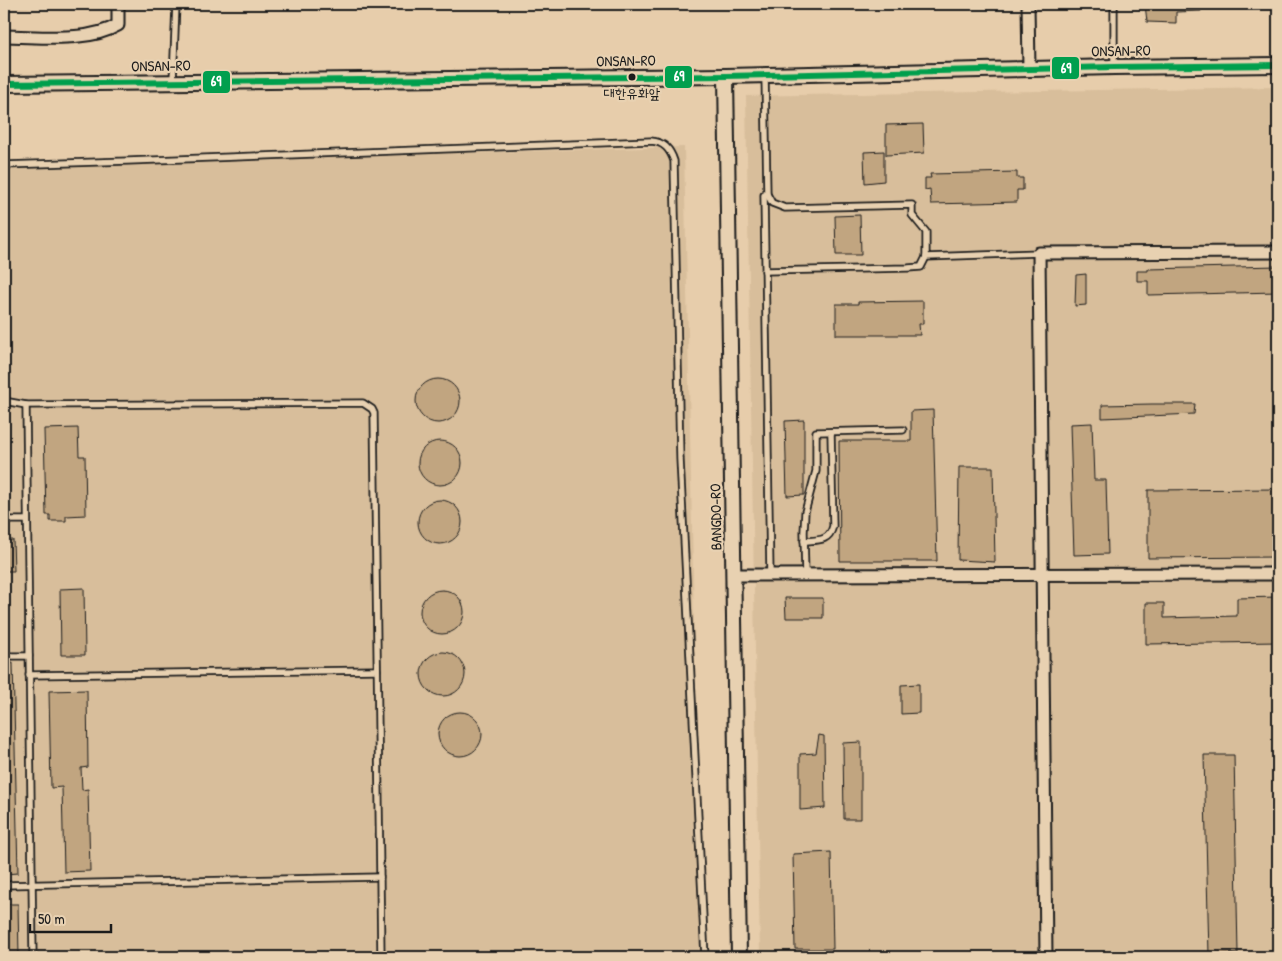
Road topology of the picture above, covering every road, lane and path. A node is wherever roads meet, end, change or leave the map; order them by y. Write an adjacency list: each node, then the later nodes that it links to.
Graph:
1 (118, 4): 5 (street)
2 (176, 4): 11 (lane)
3 (1028, 4): 8 (street)
4 (1114, 4): 7 (lane)
5 (4, 36)
6 (1278, 66): 7 (street, ONSAN-RO)
7 (1114, 67): 8 (street, ONSAN-RO)
8 (1029, 69): 9 (street, ONSAN-RO)
9 (765, 75): 10 (street, ONSAN-RO); 14 (lane)
10 (726, 76): 11 (street, ONSAN-RO); 27 (street, BANGDO-RO)
11 (173, 82): 12 (street, ONSAN-RO)
12 (4, 84)
13 (4, 165): 40 (lane)
14 (767, 194): 17 (lane); 18 (lane)
15 (1278, 252): 16 (street)
16 (1039, 253): 17 (lane); 30 (street)
17 (926, 257): 18 (lane)
18 (765, 271): 28 (lane)
19 (4, 401): 20 (lane)
20 (26, 406): 24 (lane); 33 (lane)
21 (903, 430): 22 (lane)
22 (831, 432): 25 (lane); 25 (lane)
23 (4, 520): 24 (lane)
24 (27, 520): 32 (lane)
25 (804, 541): 29 (lane)
26 (1278, 574): 30 (street)
27 (734, 575): 28 (street); 41 (street, BANGDO-RO)
28 (770, 575): 29 (street)
29 (805, 575): 30 (street)
30 (1042, 575): 42 (street)
31 (4, 656): 32 (lane)
32 (29, 656): 34 (lane)
33 (377, 670): 34 (lane); 35 (lane)
34 (29, 675): 36 (lane)
35 (380, 877): 36 (lane); 39 (lane)
36 (32, 884): 37 (lane); 38 (lane)
37 (4, 885)
38 (33, 957)
39 (381, 957)
40 (705, 957)
41 (739, 957)
42 (1046, 957)

